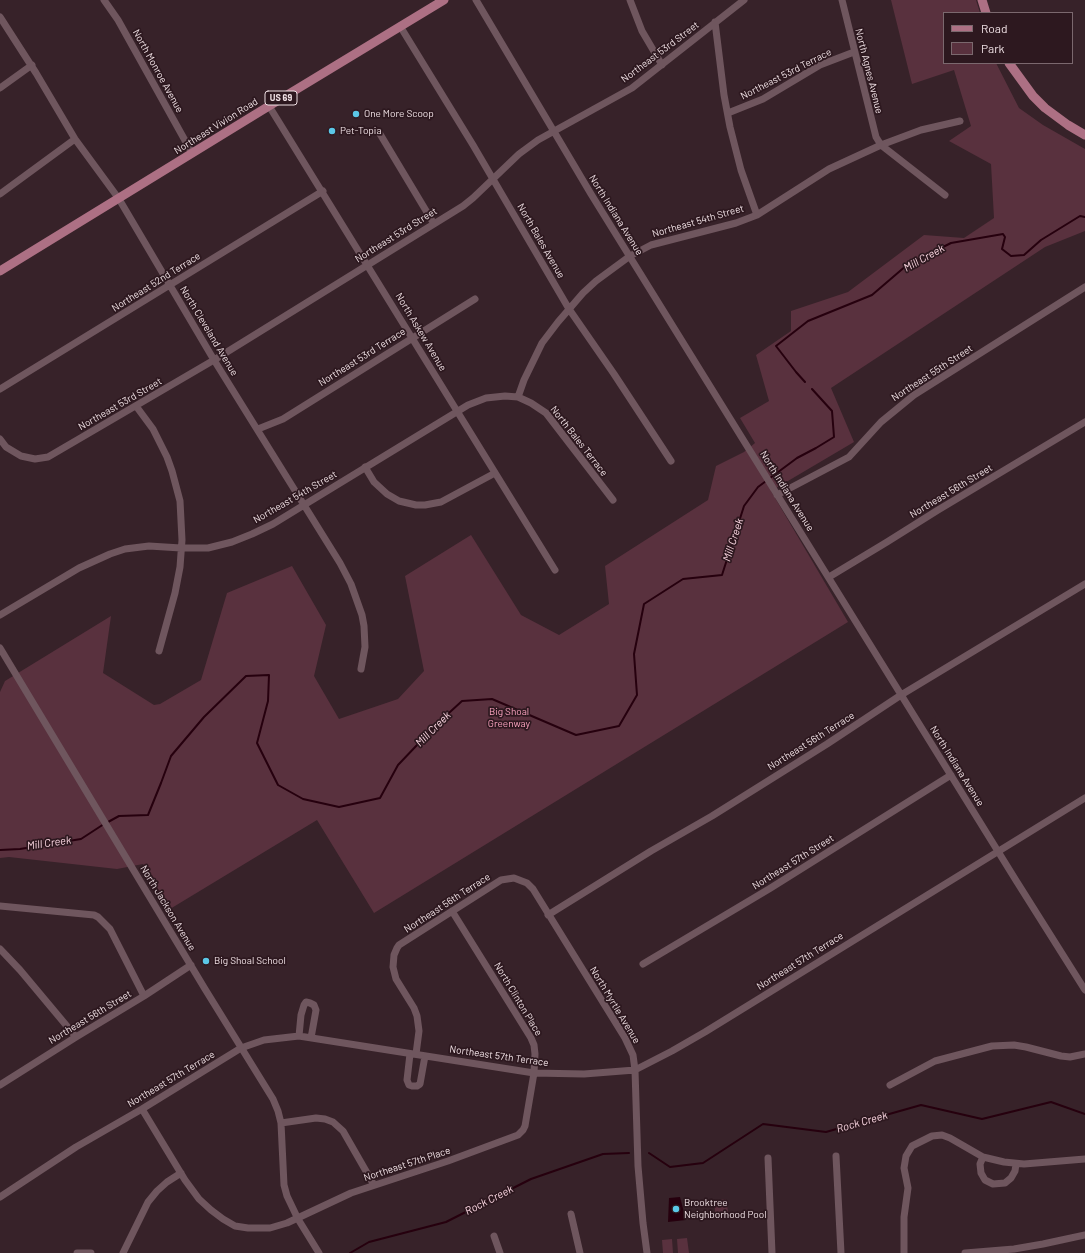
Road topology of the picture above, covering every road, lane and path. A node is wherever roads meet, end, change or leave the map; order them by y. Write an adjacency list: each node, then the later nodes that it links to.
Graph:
1 (104, 0): 25 (street, North Monroe Avenue)
2 (444, 0): 11 (main road, Northeast Vivion Road / US 69)
3 (476, 0): 20 (street, North Indiana Avenue)
4 (630, 0): 15 (street)
5 (744, 0): 10 (street, Northeast 53rd Street)
6 (842, 0): 12 (street, North Agnes Avenue)
7 (982, 0): 8 (main road)
8 (986, 12)
9 (0, 17): 14 (street, North Cleveland Avenue)
10 (715, 22): 15 (street, Northeast 53rd Street); 18 (street)
11 (400, 26): 17 (main road, Northeast Vivion Road / US 69); 26 (street, North Bales Avenue)
12 (854, 52): 18 (street, Northeast 53rd Terrace); 24 (street, North Agnes Avenue)
13 (1010, 64): 22 (main road)
14 (32, 65): 16 (street); 23 (street, North Cleveland Avenue)
15 (662, 65): 20 (street, Northeast 53rd Street)
16 (0, 88)
17 (269, 106): 25 (main road, Northeast Vivion Road / US 69); 27 (street, North Askew Avenue)
18 (728, 113): 31 (street)
19 (960, 121): 24 (street, Northeast 54th Street)
20 (554, 131): 26 (street, Northeast 53rd Street); 33 (street, North Indiana Avenue)
21 (380, 134): 32 (street)
22 (1085, 135)
23 (75, 139): 28 (street); 30 (street, North Cleveland Avenue)
24 (880, 145): 29 (street); 31 (street, Northeast 54th Street)
25 (192, 153): 30 (main road, Northeast Vivion Road / US 69)
26 (493, 179): 32 (street, Northeast 53rd Street); 39 (street, North Bales Avenue)
27 (322, 192): 34 (street, North Askew Avenue); 36 (street, Northeast 52nd Terrace)
28 (0, 194)
29 (945, 195)
30 (119, 199): 35 (main road, Northeast Vivion Road / US 69); 36 (street, North Cleveland Avenue)
31 (757, 214): 33 (street, Northeast 54th Street)
32 (434, 224): 34 (street, Northeast 53rd Street)
33 (630, 256): 39 (street, Northeast 54th Street); 52 (street, North Indiana Avenue)
34 (368, 265): 40 (street, North Askew Avenue); 41 (street, Northeast 53rd Street)
35 (0, 271)
36 (170, 286): 41 (street, North Cleveland Avenue); 42 (street, Northeast 52nd Terrace)
37 (1085, 287): 52 (street, Northeast 55th Street)
38 (475, 299): 40 (street, Northeast 53rd Terrace)
39 (569, 309): 43 (street, Northeast 54th Street); 49 (street, North Bales Avenue)
40 (412, 337): 45 (street, North Askew Avenue); 47 (street, Northeast 53rd Terrace)
41 (214, 360): 44 (street, Northeast 53rd Street); 47 (street, North Cleveland Avenue)
42 (0, 389)
43 (518, 397): 45 (street, North Bales Terrace); 53 (street, North Bales Terrace)
44 (136, 406): 48 (street, Northeast 53rd Street); 55 (street)
45 (457, 411): 50 (street, Northeast 54th Street); 51 (street, North Askew Avenue)
46 (1085, 422): 57 (street, Northeast 56th Street)
47 (258, 429): 54 (street, North Cleveland Avenue)
48 (0, 440)
49 (671, 461)
50 (365, 467): 51 (street); 54 (street, Northeast 54th Street)
51 (494, 473): 56 (street, North Askew Avenue)
52 (777, 495): 57 (street, North Indiana Avenue)
53 (613, 500)
54 (304, 505): 55 (street, Northeast 54th Street); 62 (street, North Cleveland Avenue)
55 (181, 548): 59 (street, Northeast 54th Street); 61 (street)
56 (555, 570)
57 (829, 577): 63 (street, North Indiana Avenue)
58 (1085, 584): 63 (street, Northeast 56th Terrace)
59 (0, 615)
60 (0, 648): 73 (street, North Jackson Avenue)
61 (159, 651)
62 (361, 669)
63 (901, 695): 64 (street, North Indiana Avenue); 70 (street, Northeast 56th Terrace)
64 (951, 775): 66 (street, North Indiana Avenue); 72 (street, Northeast 57th Street)
65 (1085, 798): 66 (street, Northeast 57th Terrace)
66 (998, 852): 74 (street, North Indiana Avenue); 83 (street, Northeast 57th Terrace)
67 (522, 880): 69 (street, Northeast 56th Terrace); 70 (street, North Myrtle Avenue)
68 (0, 906): 75 (street)
69 (452, 911): 80 (street, Northeast 56th Terrace); 84 (street, North Clinton Place)
70 (548, 915): 83 (street, North Myrtle Avenue)
71 (0, 950): 77 (street)
72 (643, 964)
73 (191, 965): 75 (street, Northeast 56th Street); 79 (street, North Jackson Avenue)
74 (1085, 990)
75 (144, 996): 77 (street, Northeast 56th Street)
76 (299, 1036): 78 (street, Northeast 57th Terrace); 78 (street); 79 (street, Northeast 57th Terrace)
77 (76, 1037): 85 (street, Northeast 56th Street)
78 (311, 1038): 80 (street, Northeast 57th Terrace)
79 (241, 1048): 87 (street, Northeast 57th Terrace); 88 (street, North Jackson Avenue)
80 (413, 1054): 82 (street, Northeast 57th Terrace); 82 (street)
81 (1085, 1054): 86 (street)
82 (425, 1056): 84 (street, Northeast 57th Terrace)
83 (636, 1070): 84 (street, Northeast 57th Terrace); 109 (street, North Myrtle Avenue)
84 (534, 1073): 89 (street, North Clinton Place)
85 (0, 1085)
86 (890, 1085)
87 (142, 1109): 95 (street, Northeast 57th Place); 97 (street, Northeast 57th Terrace)
88 (281, 1123): 96 (street); 99 (street, North Jackson Avenue)
89 (523, 1130): 96 (street, Northeast 57th Place)
90 (836, 1156): 111 (street)
91 (983, 1157): 94 (street); 94 (street); 112 (street)
92 (768, 1158): 110 (street)
93 (1085, 1160): 94 (street)
94 (1016, 1164)
95 (181, 1174): 99 (street, Northeast 57th Place); 105 (street)
96 (374, 1185): 99 (street, Northeast 57th Place)
97 (0, 1197)
98 (571, 1214): 108 (street)
99 (298, 1219): 106 (street, North Jackson Avenue)
100 (1085, 1235): 102 (street)
101 (494, 1236): 107 (street)
102 (998, 1252): 113 (street)
103 (77, 1253): 104 (street)
104 (91, 1253)
105 (123, 1253)
106 (319, 1253)
107 (500, 1253)
108 (580, 1253)
109 (648, 1253)
110 (772, 1253)
111 (841, 1253)
112 (904, 1253)
113 (965, 1253)

